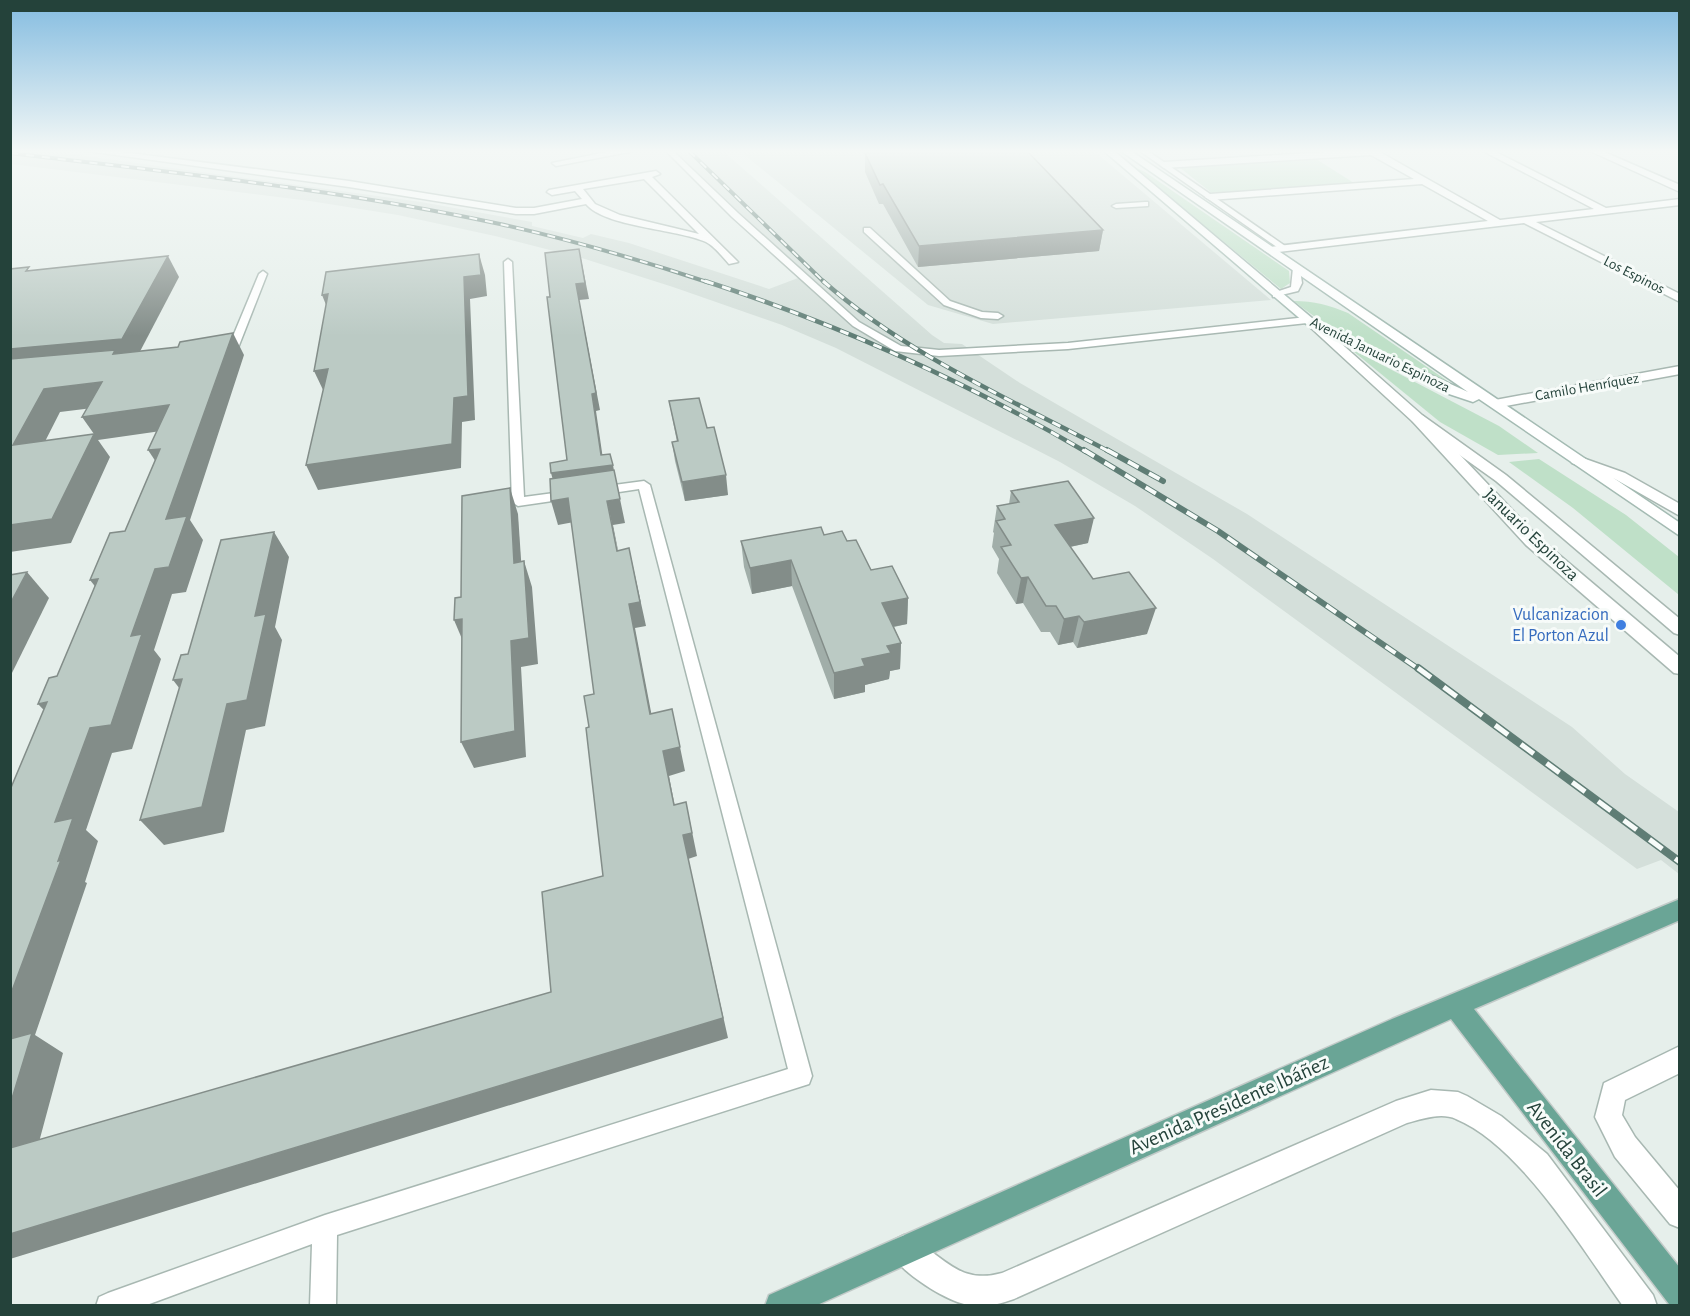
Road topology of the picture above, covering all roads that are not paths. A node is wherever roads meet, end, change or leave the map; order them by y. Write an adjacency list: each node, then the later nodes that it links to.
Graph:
1 (607, 212): 12 (street)
2 (683, 212): 12 (street)
3 (733, 212): 22 (lane)
4 (1180, 212): 19 (street, Avenida Januario Espinoza)
5 (1214, 212): 14 (street, Avenida Januario Espinoza)
6 (1232, 212): 13 (lane)
7 (1479, 212): 10 (street)
8 (1592, 212): 9 (street)
9 (1525, 220): 10 (street); 20 (street, Los Espinos)
10 (1498, 223): 13 (street)
11 (867, 230): 21 (lane)
12 (711, 240): 16 (street)
13 (1284, 248): 14 (street)
14 (1269, 250): 17 (street, Avenida Januario Espinoza)
15 (508, 262): 36 (lane)
16 (734, 262)
17 (1296, 270): 19 (lane); 25 (street, Avenida Januario Espinoza)
18 (263, 274): 23 (lane)
19 (1276, 294): 22 (street, Avenida Januario Espinoza)
20 (1680, 298)
21 (998, 316)
22 (1311, 323): 25 (street, Avenida Januario Espinoza); 26 (street, Januario Espinoza)
23 (212, 354)
24 (1680, 370): 25 (street, Camilo Henríquez)
25 (1495, 404): 27 (street, Avenida Januario Espinoza)
26 (1417, 417): 30 (street, Januario Espinoza); 31 (street, Januario Espinoza)
27 (1575, 459): 28 (street); 29 (street, Avenida Januario Espinoza)
28 (1680, 511)
29 (1680, 531)
30 (1680, 628)
31 (1680, 668)
32 (1680, 909): 33 (main road, Avenida Presidente Ibáñez)
33 (1455, 1005): 37 (main road, Avenida Presidente Ibáñez); 38 (main road, Avenida Brasil)
34 (1680, 1059): 35 (street)
35 (1680, 1214)
36 (325, 1227): 39 (lane); 40 (lane)
37 (904, 1250): 41 (main road, Avenida Presidente Ibáñez); 42 (street)
38 (1680, 1293)
39 (108, 1305)
40 (323, 1305)
41 (780, 1305)
42 (1642, 1305)

